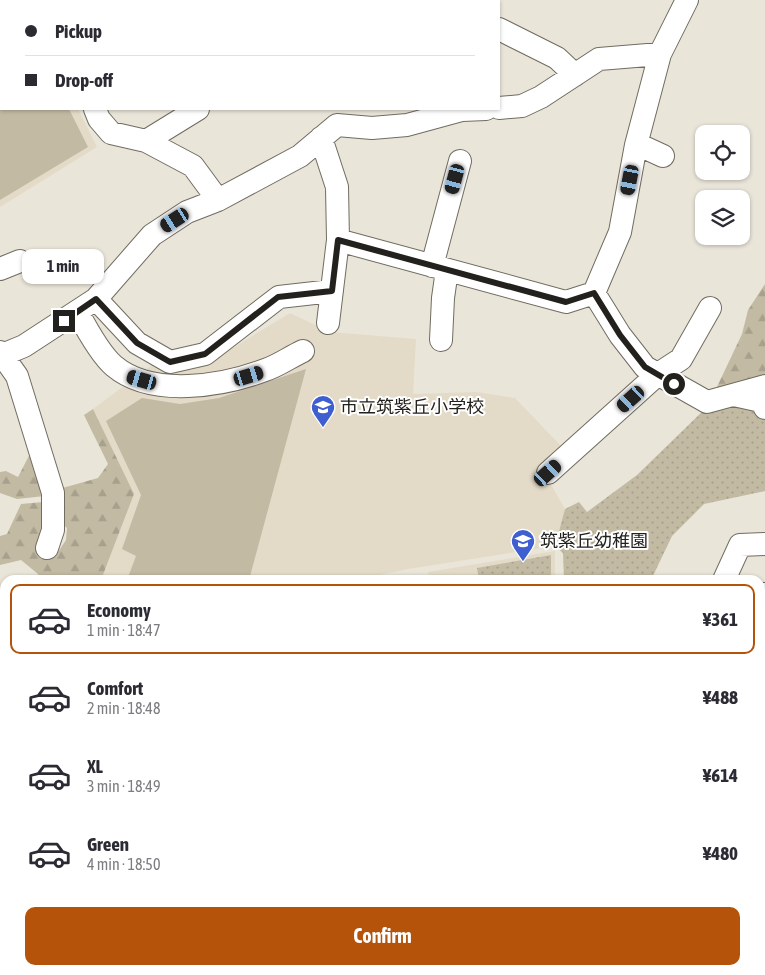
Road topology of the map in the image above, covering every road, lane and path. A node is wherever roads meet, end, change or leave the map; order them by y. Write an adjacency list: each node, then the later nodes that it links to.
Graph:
1 (687, 0): 3 (street)
2 (500, 30): 4 (street)
3 (660, 54): 4 (street); 11 (street)
4 (575, 75): 5 (street)
5 (500, 108)
6 (94, 110): 10 (street)
7 (196, 110): 10 (street)
8 (462, 110): 9 (street)
9 (321, 138): 14 (street); 15 (street)
10 (146, 141): 14 (street)
11 (637, 144): 12 (street); 18 (street)
12 (663, 156)
13 (460, 161): 16 (street)
14 (218, 200): 19 (street)
15 (338, 240): 16 (street); 17 (street)
16 (440, 268): 18 (street); 23 (street)
17 (332, 291): 19 (street); 22 (street)
18 (594, 293): 26 (street)
19 (96, 299): 21 (street)
20 (710, 308): 26 (street)
21 (78, 312): 24 (street); 25 (street)
22 (328, 323)
23 (441, 340)
24 (303, 351)
25 (1, 354): 32 (street)
26 (658, 374): 28 (street); 30 (street)
27 (765, 386): 28 (street)
28 (733, 395): 29 (street)
29 (765, 408)
30 (548, 473)
31 (765, 544): 33 (street)
32 (47, 548)
33 (726, 575)

